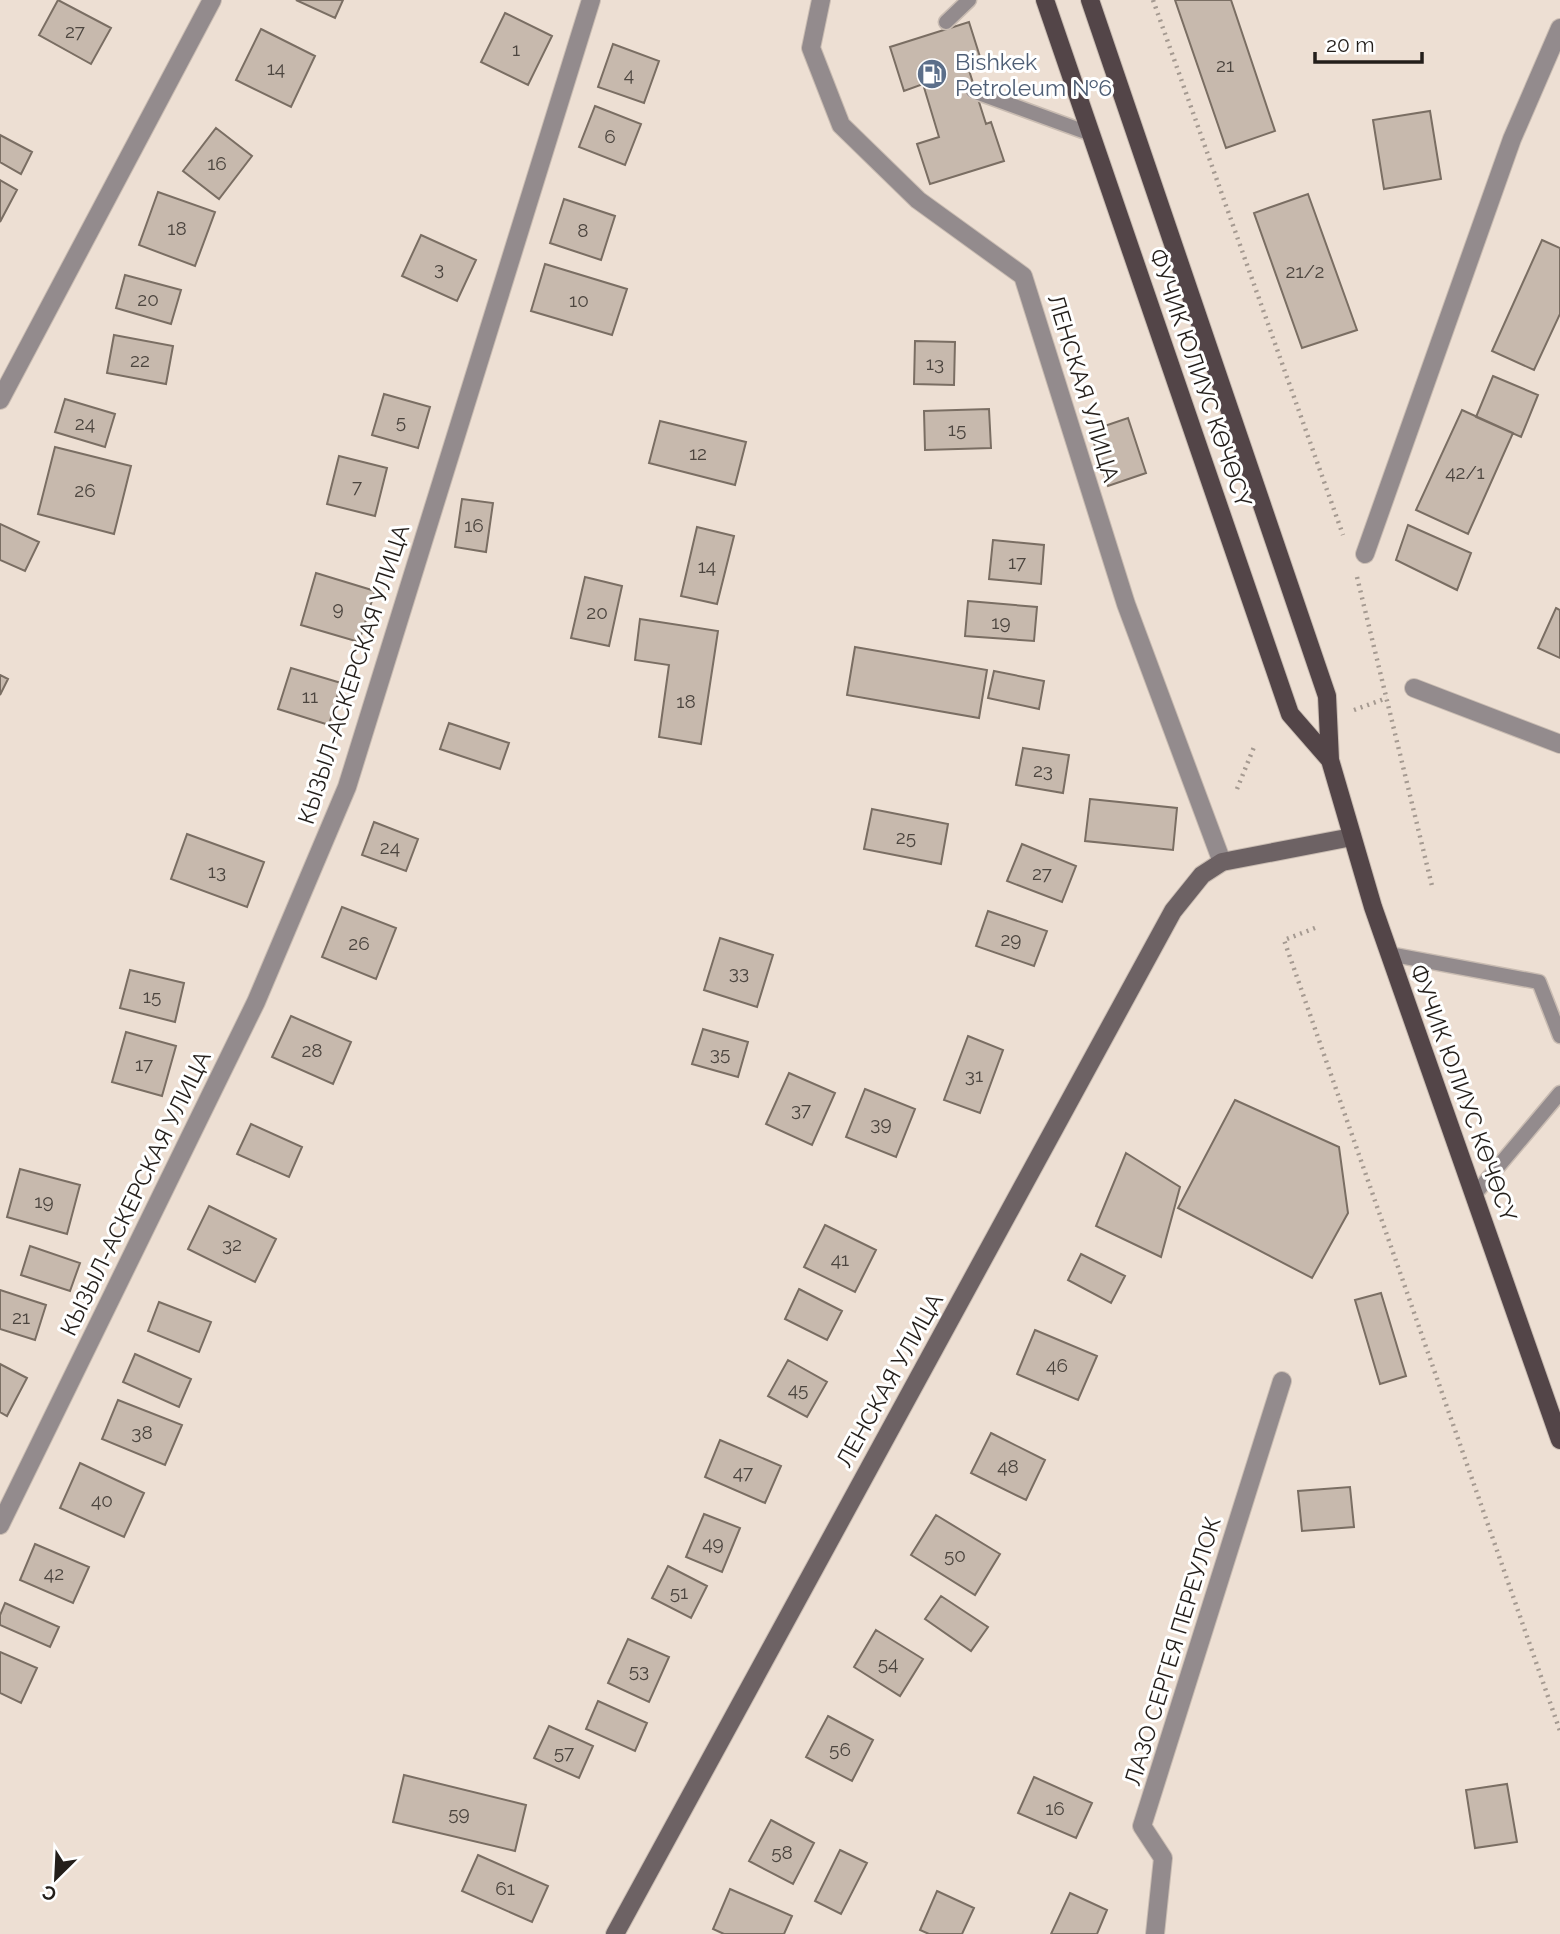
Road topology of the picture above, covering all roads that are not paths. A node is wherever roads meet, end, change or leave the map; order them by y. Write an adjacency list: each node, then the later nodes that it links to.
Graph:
1 (212, 0): 11 (street)
2 (591, 0): 24 (street, КЫЗЫЛ-АСКЕРСКАЯ УЛИЦА)
3 (821, 0): 17 (street, ЛЕНСКАЯ УЛИЦА)
4 (969, 0): 7 (lane)
5 (1045, 0): 10 (main road, ФУЧИК ЮЛИУС КӨЧӨСҮ)
6 (1090, 0): 15 (main road, ФУЧИК ЮЛИУС КӨЧӨСҮ)
7 (946, 22)
8 (1560, 28): 12 (street)
9 (973, 91): 10 (lane)
10 (1091, 134): 15 (main road, ФУЧИК ЮЛИУС КӨЧӨСҮ)
11 (0, 400)
12 (1359, 560)
13 (1414, 688): 14 (street)
14 (1560, 744)
15 (1330, 760): 16 (main road, ФУЧИК ЮЛИУС КӨЧӨСҮ)
16 (1352, 837): 17 (main road, ЛЕНСКАЯ УЛИЦА); 18 (main road, ФУЧИК ЮЛИУС КӨЧӨСҮ)
17 (1222, 862): 25 (main road, ЛЕНСКАЯ УЛИЦА)
18 (1389, 954): 19 (lane); 21 (main road, ФУЧИК ЮЛИУС КӨЧӨСҮ)
19 (1560, 1035)
20 (1560, 1093): 21 (lane)
21 (1475, 1194): 23 (main road, ФУЧИК ЮЛИУС КӨЧӨСҮ)
22 (1282, 1381): 26 (street, ЛАЗО СЕРГЕЯ ПЕРЕУЛОК)
23 (1560, 1440)
24 (0, 1525)
25 (615, 1934)
26 (1155, 1934)

